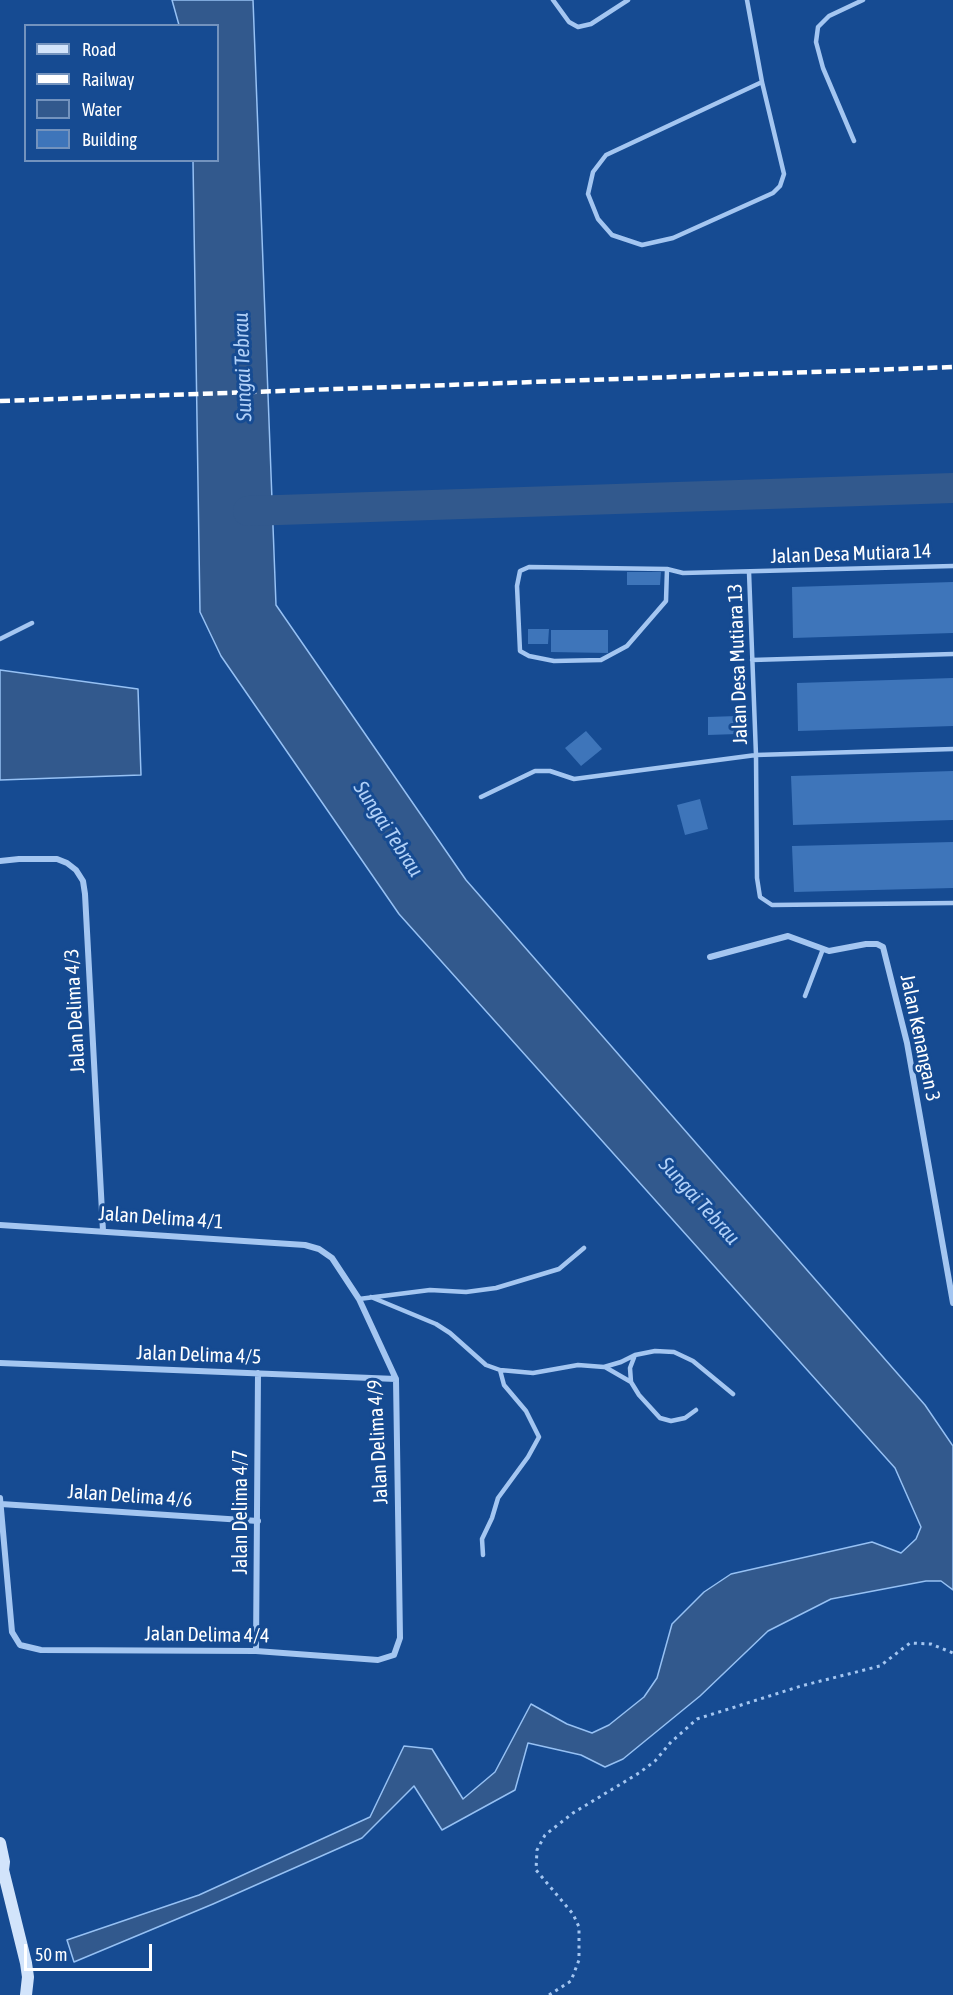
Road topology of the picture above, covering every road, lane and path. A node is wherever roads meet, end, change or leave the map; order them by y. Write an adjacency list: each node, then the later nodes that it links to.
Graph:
1 (553, 0): 2 (lane)
2 (628, 0)
3 (747, 0): 5 (lane)
4 (862, 0): 6 (lane)
5 (762, 82): 5 (lane)
6 (854, 141)
7 (953, 566): 9 (lane, Jalan Desa Mutiara 14)
8 (667, 569): 8 (lane, Jalan Desa Mutiara 14); 9 (lane, Jalan Desa Mutiara 14)
9 (749, 572): 13 (lane, Jalan Desa Mutiara 13)
10 (32, 623): 11 (lane)
11 (0, 639)
12 (953, 654): 13 (lane)
13 (752, 660): 15 (lane, Jalan Desa Mutiara 13)
14 (953, 749): 15 (lane)
15 (756, 755): 16 (lane); 18 (lane)
16 (481, 797)
17 (0, 861): 23 (street, Jalan Delima 4/3)
18 (953, 903)
19 (823, 949): 20 (street); 21 (lane); 28 (street, Jalan Kenangan 3)
20 (710, 957)
21 (805, 996)
22 (0, 1225): 23 (street, Jalan Delima 4/1)
23 (103, 1231): 24 (street, Jalan Delima 4/1)
24 (318, 1248): 27 (street, Jalan Delima 4/9)
25 (584, 1248): 26 (lane)
26 (371, 1298): 27 (lane); 32 (lane)
27 (359, 1299): 34 (street, Jalan Delima 4/9)
28 (953, 1303)
29 (635, 1355): 31 (lane); 35 (lane); 36 (lane)
30 (0, 1363): 33 (street, Jalan Delima 4/5)
31 (604, 1367): 32 (lane); 35 (lane)
32 (500, 1370): 41 (lane)
33 (258, 1373): 34 (street, Jalan Delima 4/5); 40 (street, Jalan Delima 4/7)
34 (396, 1379): 44 (street, Jalan Delima 4/9)
35 (631, 1382): 37 (lane)
36 (733, 1394)
37 (696, 1410)
38 (0, 1498): 39 (street)
39 (1, 1504): 40 (street, Jalan Delima 4/6); 42 (street, Jalan Delima 4/4)
40 (258, 1521): 42 (street, Jalan Delima 4/7)
41 (483, 1555)
42 (256, 1651): 44 (street, Jalan Delima 4/4)
43 (953, 1653): 48 (path)
44 (394, 1655)
45 (0, 1843): 46 (street)
46 (1, 1869): 47 (street)
47 (26, 1995)
48 (549, 1995)

